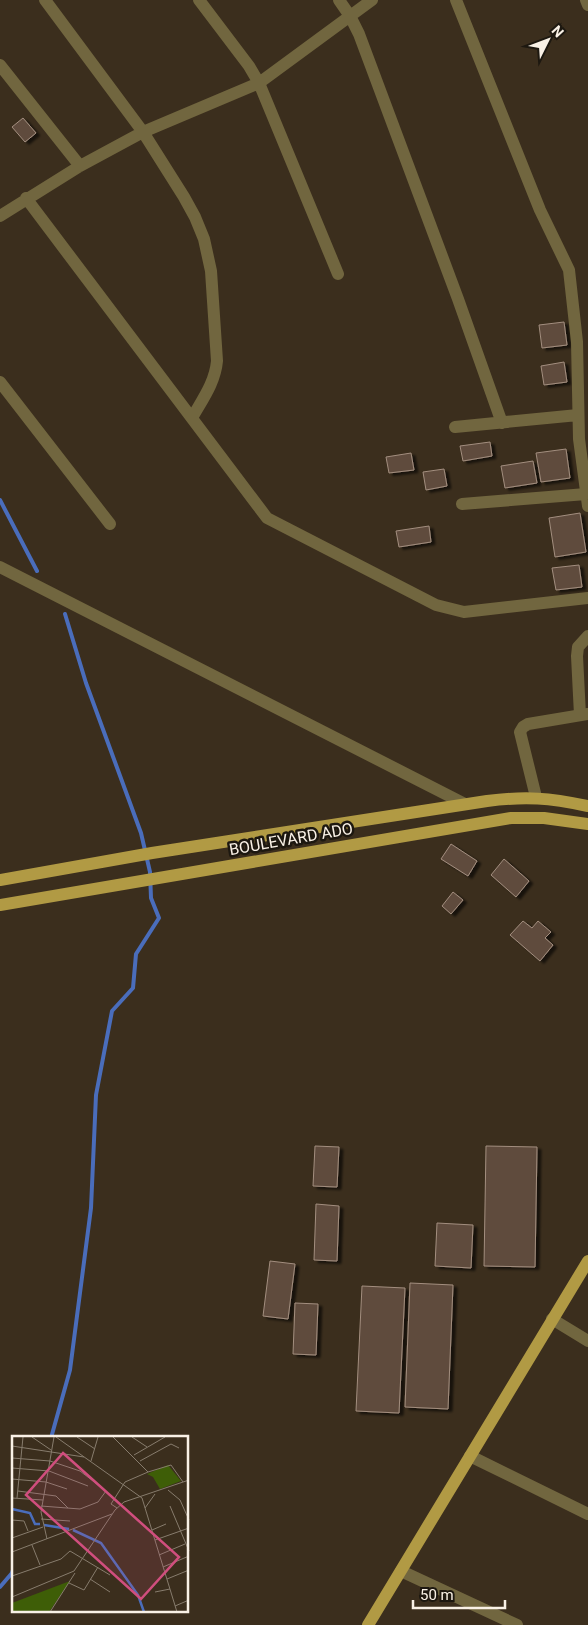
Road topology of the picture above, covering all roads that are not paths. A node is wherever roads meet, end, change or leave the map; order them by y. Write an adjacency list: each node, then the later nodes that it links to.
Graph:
1 (45, 0): 11 (street)
2 (199, 0): 10 (street)
3 (339, 0): 8 (street)
4 (372, 0): 8 (street)
5 (456, 0): 17 (street)
6 (586, 0): 7 (street)
7 (588, 5)
8 (350, 16): 10 (street); 19 (street)
9 (0, 65): 12 (street)
10 (259, 83): 11 (street); 15 (street)
11 (143, 132): 12 (street); 18 (street)
12 (80, 166): 13 (street)
13 (26, 198): 14 (street); 18 (street)
14 (0, 216)
15 (338, 274)
16 (0, 382): 23 (street)
17 (578, 415): 19 (street); 21 (street)
18 (192, 418): 25 (street)
19 (502, 423): 20 (street)
20 (455, 428)
21 (587, 500): 22 (street)
22 (462, 504)
23 (110, 524)
24 (0, 567): 29 (street)
25 (588, 598)
26 (588, 636): 27 (street)
27 (584, 715): 28 (street)
28 (536, 797): 29 (main road, BOULEVARD ADO); 30 (main road, BOULEVARD ADO)
29 (465, 804): 32 (main road, BOULEVARD ADO)
30 (588, 806)
31 (588, 824): 33 (main road, BOULEVARD ADO)
32 (0, 880)
33 (0, 905)
34 (588, 1261): 35 (main road)
35 (552, 1319): 36 (street); 37 (main road)
36 (588, 1341)
37 (470, 1456): 38 (street); 39 (main road)
38 (588, 1514)
39 (401, 1571): 40 (main road); 41 (street)
40 (368, 1625)
41 (518, 1625)

